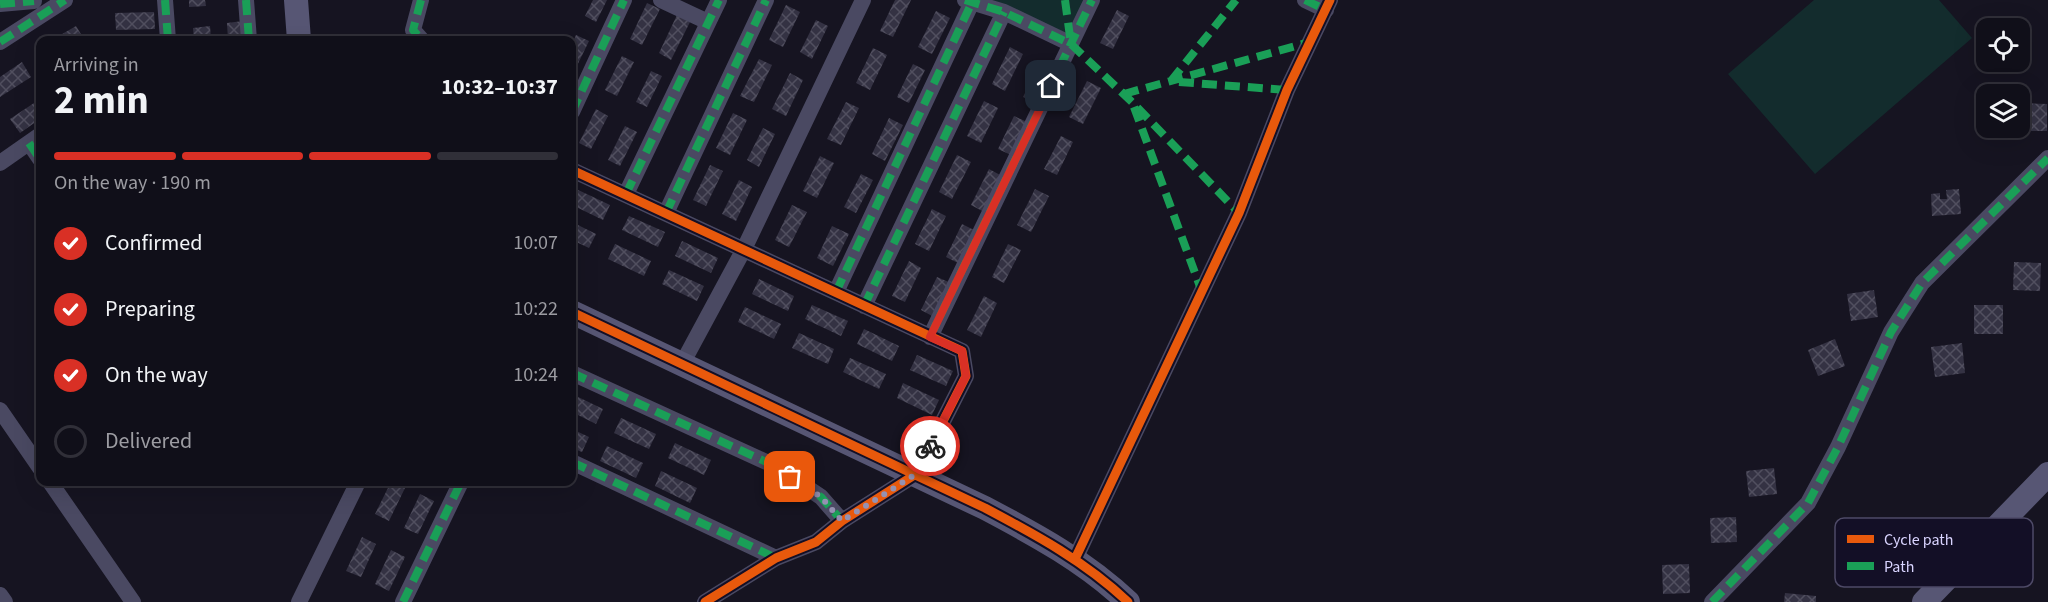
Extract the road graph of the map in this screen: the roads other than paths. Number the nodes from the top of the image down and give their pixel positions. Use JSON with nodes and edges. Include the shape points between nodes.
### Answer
{"nodes":[{"id":1,"x":64,"y":0,"type":"edge"},
{"id":2,"x":165,"y":0,"type":"edge"},
{"id":3,"x":246,"y":0,"type":"edge"},
{"id":4,"x":296,"y":0,"type":"edge"},
{"id":5,"x":421,"y":0,"type":"edge"},
{"id":6,"x":624,"y":0,"type":"edge"},
{"id":7,"x":661,"y":0,"type":"edge"},
{"id":8,"x":719,"y":0,"type":"edge"},
{"id":9,"x":766,"y":0,"type":"edge"},
{"id":10,"x":863,"y":0,"type":"edge"},
{"id":11,"x":1092,"y":0,"type":"edge"},
{"id":12,"x":1305,"y":0,"type":"edge"},
{"id":13,"x":970,"y":1,"type":"edge"},
{"id":14,"x":0,"y":3,"type":"edge"},
{"id":15,"x":1328,"y":5,"type":"edge"},
{"id":16,"x":35,"y":6,"type":"edge"},
{"id":17,"x":1004,"y":12,"type":"junction"},
{"id":18,"x":708,"y":22,"type":"junction"},
{"id":19,"x":168,"y":36,"type":"edge"},
{"id":20,"x":249,"y":36,"type":"edge"},
{"id":21,"x":299,"y":36,"type":"edge"},
{"id":22,"x":418,"y":36,"type":"edge"},
{"id":23,"x":0,"y":42,"type":"edge"},
{"id":24,"x":1071,"y":44,"type":"junction"},
{"id":25,"x":576,"y":103,"type":"edge"},
{"id":26,"x":35,"y":139,"type":"edge"},
{"id":27,"x":2048,"y":158,"type":"edge"},
{"id":28,"x":0,"y":163,"type":"edge"},
{"id":29,"x":576,"y":172,"type":"edge"},
{"id":30,"x":626,"y":194,"type":"junction"},
{"id":31,"x":666,"y":213,"type":"junction"},
{"id":32,"x":744,"y":249,"type":"junction"},
{"id":33,"x":836,"y":292,"type":"junction"},
{"id":34,"x":864,"y":306,"type":"junction"},
{"id":35,"x":576,"y":314,"type":"edge"},
{"id":36,"x":930,"y":337,"type":"junction"},
{"id":37,"x":682,"y":364,"type":"junction"},
{"id":38,"x":576,"y":375,"type":"edge"},
{"id":39,"x":0,"y":410,"type":"edge"},
{"id":40,"x":36,"y":462,"type":"edge"},
{"id":41,"x":576,"y":464,"type":"edge"},
{"id":42,"x":916,"y":474,"type":"junction"},
{"id":43,"x":2048,"y":474,"type":"edge"},
{"id":44,"x":53,"y":486,"type":"edge"},
{"id":45,"x":356,"y":486,"type":"edge"},
{"id":46,"x":459,"y":486,"type":"edge"},
{"id":47,"x":2005,"y":518,"type":"edge"},
{"id":48,"x":842,"y":521,"type":"junction"},
{"id":49,"x":776,"y":558,"type":"junction"},
{"id":50,"x":1075,"y":560,"type":"junction"},
{"id":51,"x":1939,"y":587,"type":"edge"},
{"id":52,"x":0,"y":595,"type":"edge"},
{"id":53,"x":5,"y":602,"type":"edge"},
{"id":54,"x":133,"y":602,"type":"edge"},
{"id":55,"x":299,"y":602,"type":"edge"},
{"id":56,"x":403,"y":602,"type":"edge"},
{"id":57,"x":705,"y":602,"type":"edge"},
{"id":58,"x":1128,"y":602,"type":"edge"},
{"id":59,"x":1712,"y":602,"type":"edge"},
{"id":60,"x":1924,"y":602,"type":"edge"}],
"edges":[{"from":1,"to":16,"type":"street"},
{"from":2,"to":19,"type":"street"},
{"from":3,"to":20,"type":"street"},
{"from":4,"to":21,"type":"street"},
{"from":5,"to":22,"type":"street","via":[[413,30]]},
{"from":6,"to":25,"type":"street"},
{"from":7,"to":18,"type":"street"},
{"from":8,"to":18,"type":"street"},
{"from":9,"to":31,"type":"street"},
{"from":10,"to":32,"type":"street"},
{"from":11,"to":24,"type":"street"},
{"from":12,"to":15,"type":"street"},
{"from":13,"to":17,"type":"street"},
{"from":13,"to":33,"type":"street"},
{"from":14,"to":16,"type":"street"},
{"from":15,"to":50,"type":"street","via":[[1287,90],[1234,223]]},
{"from":16,"to":23,"type":"street"},
{"from":17,"to":24,"type":"street"},
{"from":17,"to":34,"type":"street"},
{"from":18,"to":30,"type":"street"},
{"from":24,"to":36,"type":"street"},
{"from":26,"to":28,"type":"street"},
{"from":27,"to":59,"type":"street","via":[[1922,283],[1891,332],[1808,503]]},
{"from":29,"to":30,"type":"street"},
{"from":30,"to":31,"type":"street"},
{"from":31,"to":32,"type":"street"},
{"from":32,"to":33,"type":"street"},
{"from":32,"to":37,"type":"street"},
{"from":33,"to":34,"type":"street"},
{"from":34,"to":36,"type":"street"},
{"from":35,"to":37,"type":"street"},
{"from":36,"to":42,"type":"street","via":[[962,351],[966,376]]},
{"from":37,"to":42,"type":"street"},
{"from":38,"to":48,"type":"street","via":[[775,466],[821,497]]},
{"from":39,"to":40,"type":"street"},
{"from":41,"to":49,"type":"street"},
{"from":42,"to":48,"type":"street"},
{"from":42,"to":50,"type":"street","via":[[1052,544]]},
{"from":43,"to":47,"type":"street"},
{"from":44,"to":54,"type":"street"},
{"from":45,"to":55,"type":"street"},
{"from":46,"to":56,"type":"street"},
{"from":48,"to":49,"type":"street","via":[[816,542]]},
{"from":49,"to":57,"type":"street"},
{"from":50,"to":58,"type":"street"},
{"from":51,"to":60,"type":"street"},
{"from":52,"to":53,"type":"street"}]}
